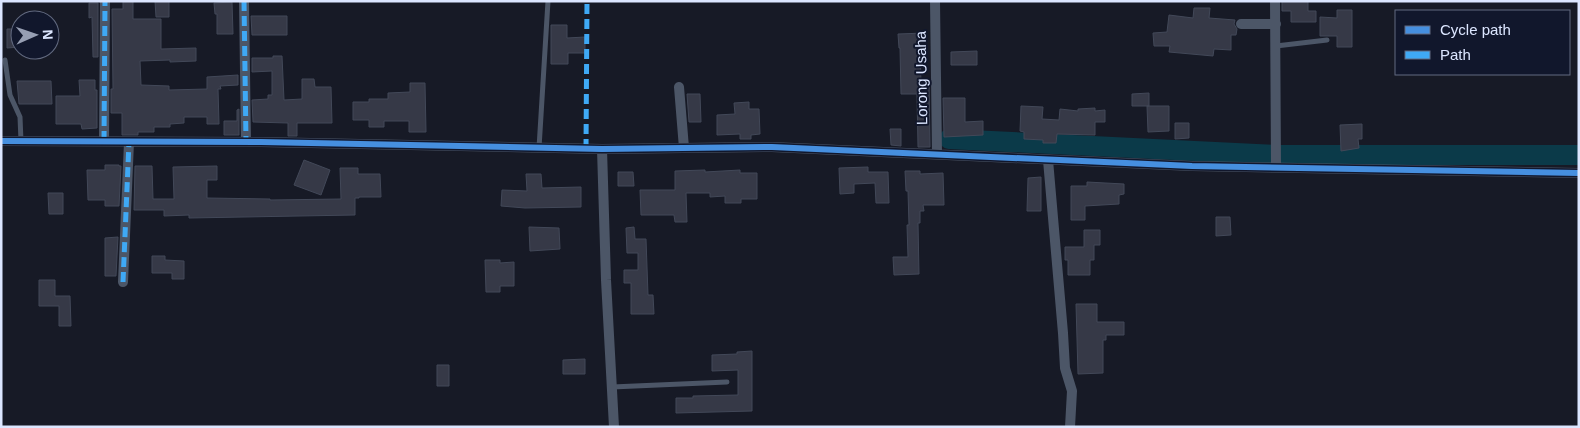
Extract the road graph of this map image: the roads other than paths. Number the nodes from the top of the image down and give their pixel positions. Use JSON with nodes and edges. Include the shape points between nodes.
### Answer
{"nodes":[{"id":1,"x":105,"y":1,"type":"edge"},
{"id":2,"x":244,"y":1,"type":"edge"},
{"id":3,"x":548,"y":1,"type":"edge"},
{"id":4,"x":935,"y":1,"type":"edge"},
{"id":5,"x":1276,"y":1,"type":"edge"},
{"id":6,"x":1242,"y":24,"type":"dead end"},
{"id":7,"x":1276,"y":24,"type":"junction"},
{"id":8,"x":1327,"y":40,"type":"dead end"},
{"id":9,"x":1276,"y":46,"type":"junction"},
{"id":10,"x":5,"y":60,"type":"dead end"},
{"id":11,"x":679,"y":87,"type":"dead end"},
{"id":12,"x":1,"y":140,"type":"edge"},
{"id":13,"x":22,"y":141,"type":"junction"},
{"id":14,"x":104,"y":141,"type":"junction"},
{"id":15,"x":129,"y":142,"type":"junction"},
{"id":16,"x":246,"y":142,"type":"junction"},
{"id":17,"x":539,"y":148,"type":"junction"},
{"id":18,"x":684,"y":148,"type":"junction"},
{"id":19,"x":602,"y":149,"type":"junction"},
{"id":20,"x":937,"y":154,"type":"junction"},
{"id":21,"x":1048,"y":160,"type":"junction"},
{"id":22,"x":1275,"y":164,"type":"junction"},
{"id":23,"x":1579,"y":172,"type":"edge"},
{"id":24,"x":123,"y":282,"type":"dead end"},
{"id":25,"x":727,"y":382,"type":"dead end"},
{"id":26,"x":612,"y":387,"type":"junction"},
{"id":27,"x":614,"y":427,"type":"edge"},
{"id":28,"x":1070,"y":427,"type":"edge"}],
"edges":[{"from":1,"to":14,"type":"street"},
{"from":2,"to":16,"type":"street"},
{"from":3,"to":17,"type":"lane"},
{"from":4,"to":20,"type":"street","name":"Lorong Usaha"},
{"from":5,"to":7,"type":"street"},
{"from":6,"to":7,"type":"street"},
{"from":7,"to":9,"type":"street"},
{"from":8,"to":9,"type":"lane"},
{"from":9,"to":22,"type":"street"},
{"from":10,"to":13,"type":"lane","via":[[10,95],[20,116]]},
{"from":11,"to":18,"type":"street"},
{"from":12,"to":13,"type":"street"},
{"from":13,"to":14,"type":"street"},
{"from":14,"to":15,"type":"street"},
{"from":15,"to":16,"type":"street"},
{"from":15,"to":24,"type":"street"},
{"from":16,"to":17,"type":"street"},
{"from":17,"to":19,"type":"street"},
{"from":18,"to":19,"type":"street"},
{"from":18,"to":20,"type":"street","via":[[772,147]]},
{"from":19,"to":26,"type":"street"},
{"from":20,"to":21,"type":"street"},
{"from":21,"to":22,"type":"street","via":[[1192,166]]},
{"from":21,"to":28,"type":"street","via":[[1063,356],[1072,391]]},
{"from":22,"to":23,"type":"street"},
{"from":25,"to":26,"type":"lane"},
{"from":26,"to":27,"type":"street"}]}
